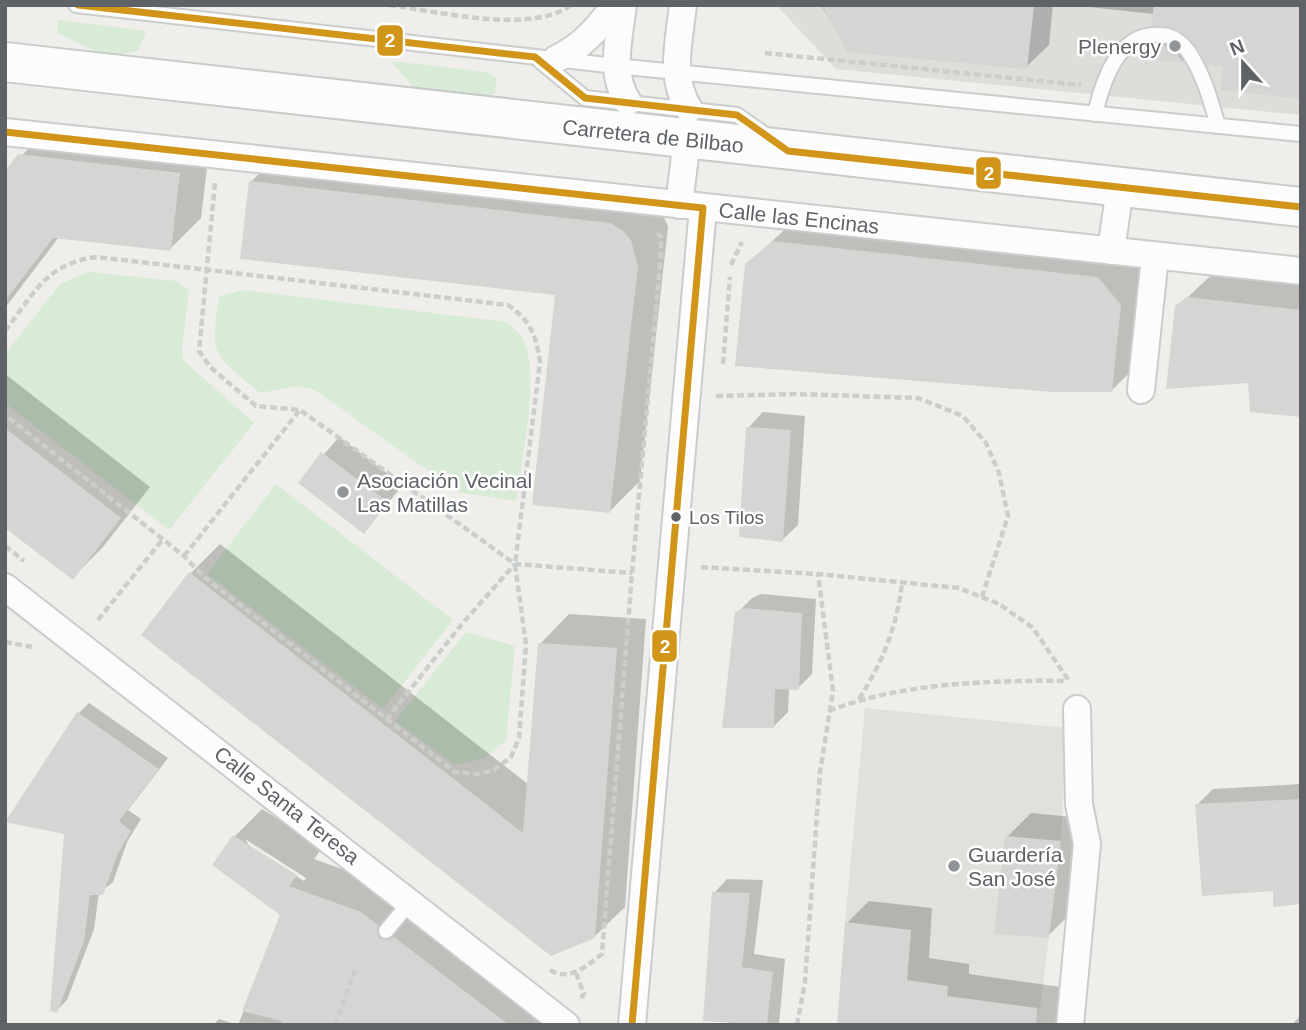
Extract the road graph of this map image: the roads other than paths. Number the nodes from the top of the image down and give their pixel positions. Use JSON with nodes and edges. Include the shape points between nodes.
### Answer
{"nodes":[{"id":1,"x":76,"y":5,"type":"edge"},
{"id":2,"x":615,"y":5,"type":"edge"},
{"id":3,"x":623,"y":5,"type":"edge"},
{"id":4,"x":682,"y":5,"type":"edge"},
{"id":5,"x":545,"y":58,"type":"junction"},
{"id":6,"x":5,"y":62,"type":"edge"},
{"id":7,"x":616,"y":66,"type":"junction"},
{"id":8,"x":676,"y":71,"type":"junction"},
{"id":9,"x":628,"y":103,"type":"junction"},
{"id":10,"x":1095,"y":114,"type":"junction"},
{"id":11,"x":688,"y":124,"type":"junction"},
{"id":12,"x":1218,"y":126,"type":"junction"},
{"id":13,"x":6,"y":131,"type":"edge"},
{"id":14,"x":1301,"y":134,"type":"edge"},
{"id":15,"x":1120,"y":188,"type":"junction"},
{"id":16,"x":1301,"y":206,"type":"edge"},
{"id":17,"x":691,"y":207,"type":"junction"},
{"id":18,"x":1111,"y":251,"type":"junction"},
{"id":19,"x":1155,"y":256,"type":"junction"},
{"id":20,"x":1301,"y":271,"type":"edge"},
{"id":21,"x":1141,"y":390,"type":"dead end"},
{"id":22,"x":5,"y":587,"type":"edge"},
{"id":23,"x":1077,"y":709,"type":"road end"},
{"id":24,"x":411,"y":901,"type":"junction"},
{"id":25,"x":386,"y":931,"type":"dead end"},
{"id":26,"x":570,"y":1016,"type":"edge"},
{"id":27,"x":632,"y":1025,"type":"edge"},
{"id":28,"x":1070,"y":1025,"type":"edge"}],
"edges":[{"from":1,"to":5,"type":"lane"},
{"from":2,"to":5,"type":"street","via":[[572,52]]},
{"from":3,"to":7,"type":"street"},
{"from":4,"to":8,"type":"street"},
{"from":5,"to":7,"type":"lane"},
{"from":5,"to":9,"type":"lane","via":[[585,98]]},
{"from":6,"to":11,"type":"main road","name":"Carretera de Bilbao"},
{"from":7,"to":8,"type":"lane"},
{"from":7,"to":9,"type":"street","via":[[618,87]]},
{"from":8,"to":10,"type":"lane"},
{"from":8,"to":11,"type":"street"},
{"from":9,"to":11,"type":"lane"},
{"from":10,"to":12,"type":"lane"},
{"from":10,"to":12,"type":"lane","via":[[1101,87],[1130,42],[1150,34],[1170,35],[1187,49],[1195,64]]},
{"from":11,"to":15,"type":"main road","name":"Carretera de Bilbao","via":[[788,151]]},
{"from":11,"to":17,"type":"street"},
{"from":12,"to":14,"type":"lane"},
{"from":13,"to":17,"type":"street","name":"Calle las Encinas"},
{"from":15,"to":16,"type":"main road","name":"Carretera de Bilbao"},
{"from":15,"to":18,"type":"street"},
{"from":17,"to":18,"type":"street","name":"Calle las Encinas"},
{"from":17,"to":27,"type":"street","via":[[687,396]]},
{"from":18,"to":19,"type":"street","name":"Calle las Encinas"},
{"from":19,"to":20,"type":"street","name":"Calle las Encinas"},
{"from":19,"to":21,"type":"street"},
{"from":22,"to":24,"type":"street","name":"Calle Santa Teresa"},
{"from":23,"to":28,"type":"street","via":[[1079,804],[1087,844]]},
{"from":24,"to":25,"type":"lane"},
{"from":24,"to":26,"type":"street","name":"Calle Santa Teresa"}]}
